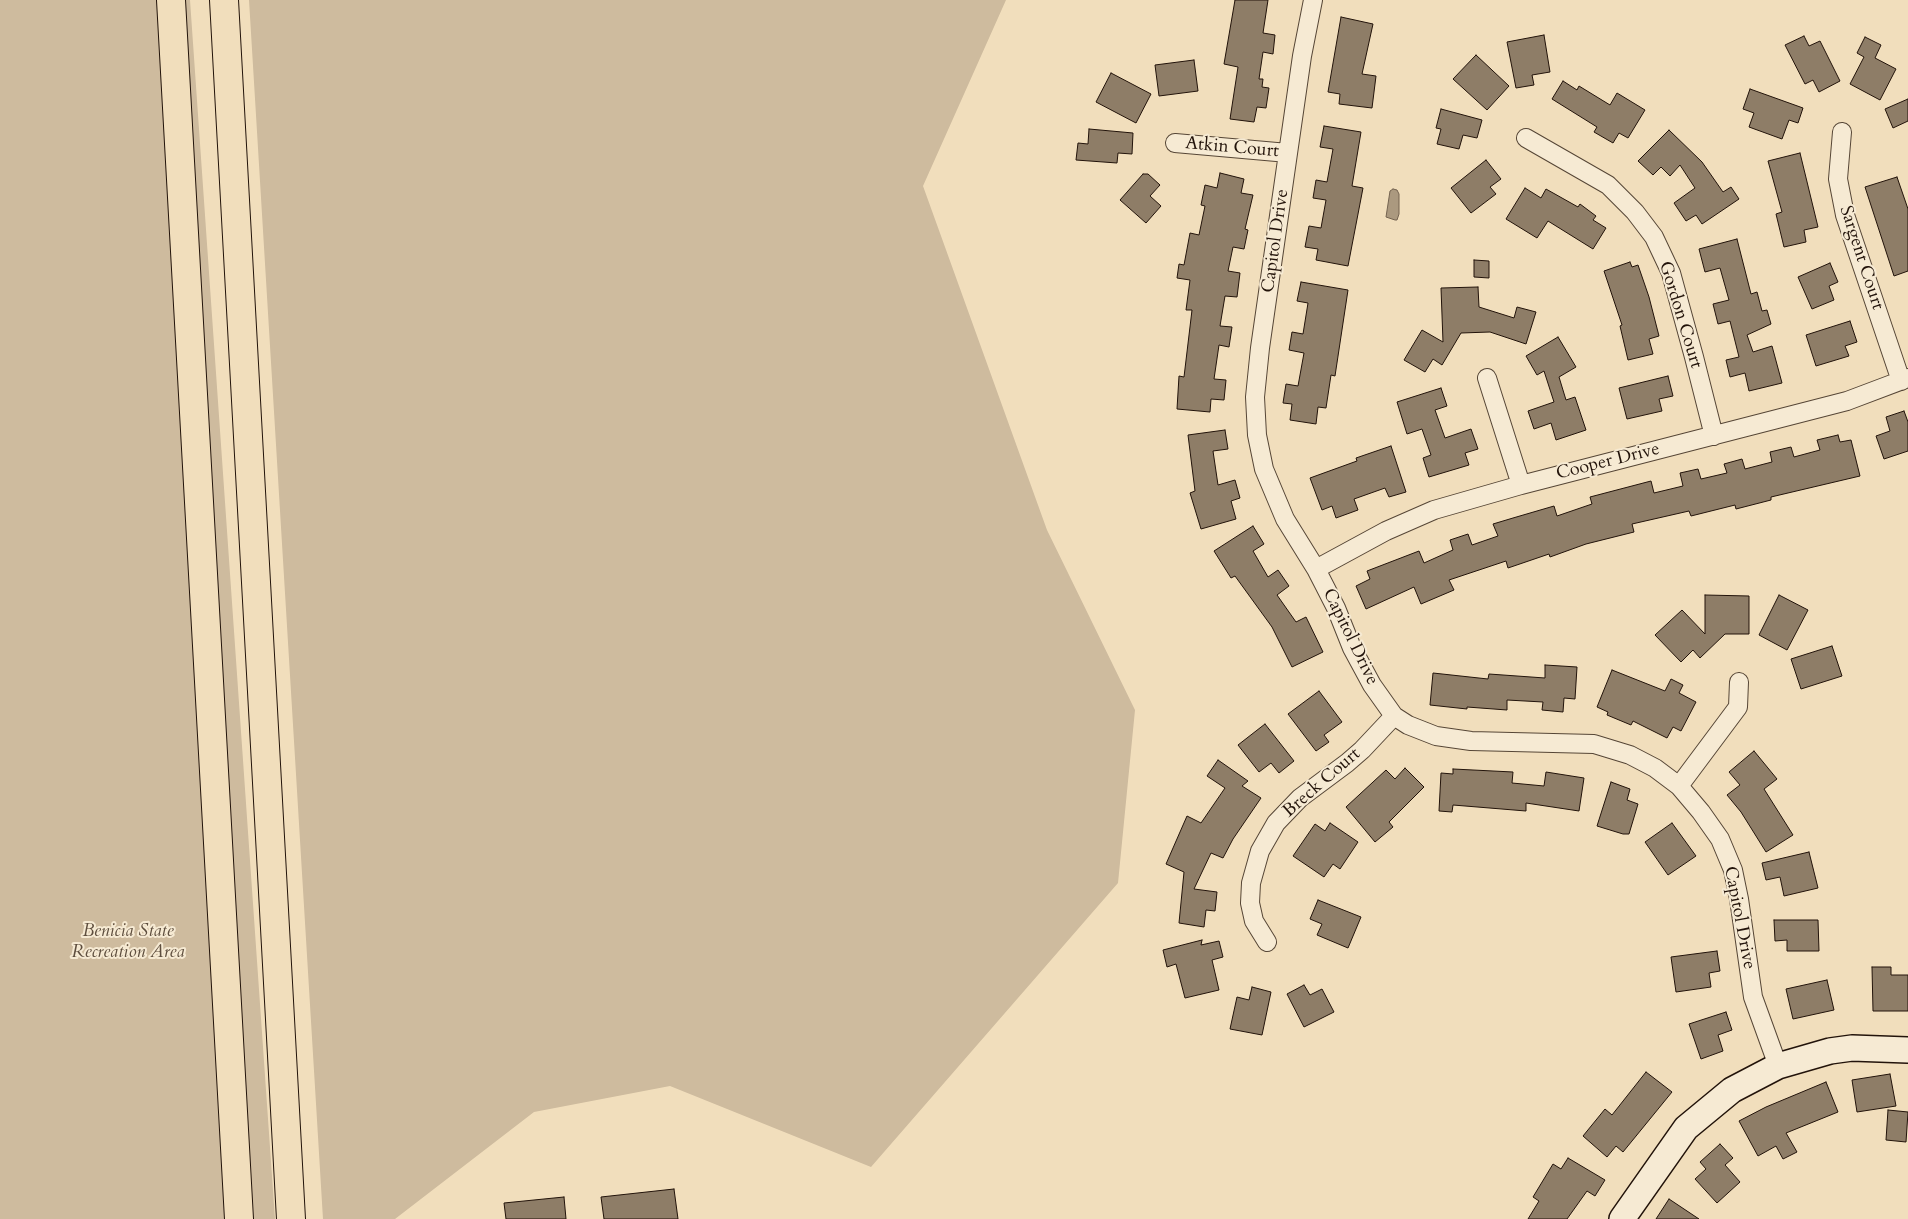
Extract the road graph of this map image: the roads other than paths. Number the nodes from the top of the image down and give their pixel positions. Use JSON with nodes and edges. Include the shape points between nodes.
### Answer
{"nodes":[{"id":1,"x":171,"y":0,"type":"edge"},
{"id":2,"x":224,"y":0,"type":"edge"},
{"id":3,"x":1313,"y":0,"type":"edge"},
{"id":4,"x":1842,"y":132,"type":"dead end"},
{"id":5,"x":1526,"y":138,"type":"dead end"},
{"id":6,"x":1175,"y":143,"type":"dead end"},
{"id":7,"x":1288,"y":153,"type":"junction"},
{"id":8,"x":1487,"y":378,"type":"dead end"},
{"id":9,"x":1904,"y":379,"type":"edge"},
{"id":10,"x":1714,"y":436,"type":"junction"},
{"id":11,"x":1521,"y":484,"type":"junction"},
{"id":12,"x":1316,"y":569,"type":"junction"},
{"id":13,"x":1739,"y":682,"type":"dead end"},
{"id":14,"x":1394,"y":716,"type":"junction"},
{"id":15,"x":1679,"y":786,"type":"junction"},
{"id":16,"x":1267,"y":942,"type":"dead end"},
{"id":17,"x":1908,"y":1050,"type":"edge"},
{"id":18,"x":1778,"y":1066,"type":"junction"},
{"id":19,"x":240,"y":1219,"type":"edge"},
{"id":20,"x":291,"y":1219,"type":"edge"},
{"id":21,"x":1622,"y":1219,"type":"edge"}],
"edges":[{"from":1,"to":19,"type":"highway"},
{"from":2,"to":20,"type":"highway"},
{"from":3,"to":7,"type":"street","name":"Capitol Drive"},
{"from":4,"to":9,"type":"street","name":"Sargent Court","via":[[1838,179],[1845,215]]},
{"from":5,"to":10,"type":"street","name":"Gordon Court","via":[[1608,185],[1636,212],[1654,237],[1671,273]]},
{"from":6,"to":7,"type":"street","name":"Atkin Court"},
{"from":7,"to":12,"type":"street","name":"Capitol Drive","via":[[1260,348],[1255,396],[1257,435],[1264,469],[1285,519]]},
{"from":8,"to":11,"type":"street"},
{"from":9,"to":10,"type":"street","name":"Cooper Drive","via":[[1847,401]]},
{"from":10,"to":11,"type":"street","name":"Cooper Drive"},
{"from":11,"to":12,"type":"street","name":"Cooper Drive","via":[[1434,510],[1386,531]]},
{"from":12,"to":14,"type":"street","name":"Capitol Drive","via":[[1356,656]]},
{"from":13,"to":15,"type":"street","via":[[1738,707]]},
{"from":14,"to":15,"type":"street","name":"Capitol Drive","via":[[1436,736],[1471,741],[1594,744],[1630,755]]},
{"from":14,"to":16,"type":"street","name":"Breck Court","via":[[1347,763],[1300,798],[1276,823],[1260,851],[1251,883],[1250,903],[1254,921]]},
{"from":15,"to":18,"type":"street","name":"Capitol Drive","via":[[1720,839],[1733,870],[1753,997]]},
{"from":17,"to":18,"type":"street","via":[[1852,1048]]},
{"from":18,"to":21,"type":"street","via":[[1732,1090],[1686,1128]]}]}
